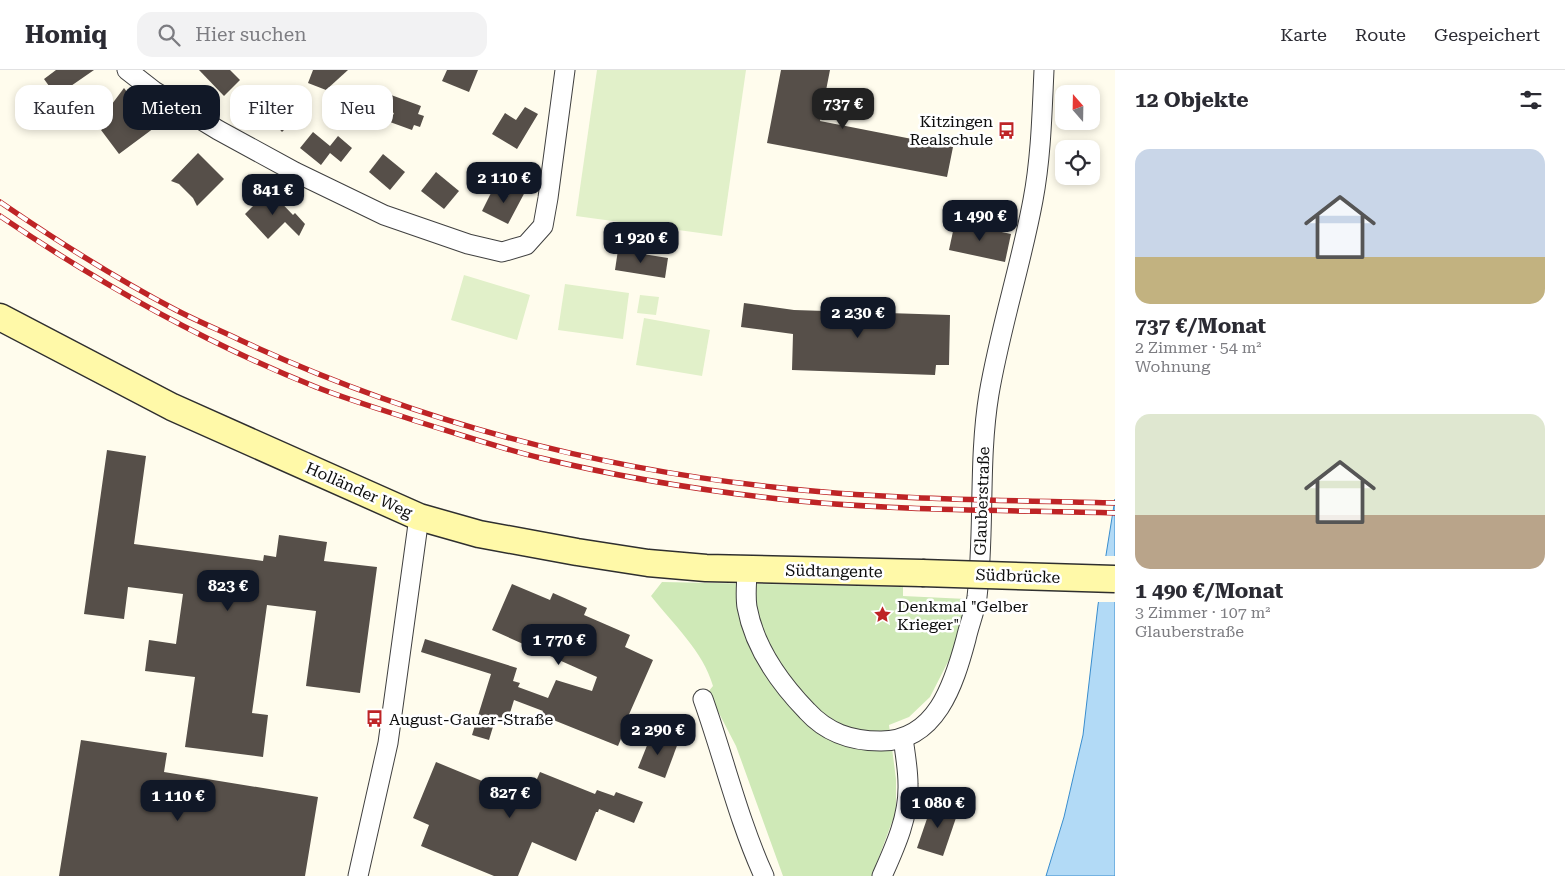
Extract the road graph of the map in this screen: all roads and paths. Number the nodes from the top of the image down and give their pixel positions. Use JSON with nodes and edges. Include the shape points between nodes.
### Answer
{"nodes":[{"id":1,"x":127,"y":70,"type":"edge"},
{"id":2,"x":565,"y":70,"type":"edge"},
{"id":3,"x":1044,"y":70,"type":"edge"},
{"id":4,"x":0,"y":317,"type":"edge"},
{"id":5,"x":420,"y":517,"type":"junction"},
{"id":6,"x":747,"y":569,"type":"junction"},
{"id":7,"x":922,"y":573,"type":"joint"},
{"id":8,"x":1115,"y":579,"type":"edge"},
{"id":9,"x":703,"y":699,"type":"dead end"},
{"id":10,"x":904,"y":738,"type":"junction"},
{"id":11,"x":358,"y":876,"type":"edge"},
{"id":12,"x":764,"y":876,"type":"edge"},
{"id":13,"x":882,"y":876,"type":"edge"}],
"edges":[{"from":1,"to":2,"type":"street","via":[[154,91],[218,130],[295,172],[384,215],[468,244],[502,252],[526,245],[543,226]]},
{"from":3,"to":10,"type":"street","name":"Glauberstraße","via":[[1033,200],[989,396],[983,448],[976,599],[960,662],[944,701],[934,717]]},
{"from":4,"to":5,"type":"main road","name":"Holländer Weg","via":[[172,408]]},
{"from":5,"to":6,"type":"main road","name":"Holländer Weg","via":[[479,534],[586,554],[648,563]]},
{"from":5,"to":11,"type":"street","via":[[388,743]]},
{"from":6,"to":7,"type":"main road","name":"Südtangente"},
{"from":6,"to":10,"type":"street","name":"Glauberstraße","via":[[747,606],[758,642],[795,699],[813,718],[848,738],[868,741]]},
{"from":7,"to":8,"type":"main road","name":"Südbrücke","bridge":true},
{"from":9,"to":12,"type":"street","via":[[746,832]]},
{"from":10,"to":13,"type":"street","via":[[908,784],[906,810]]}]}
